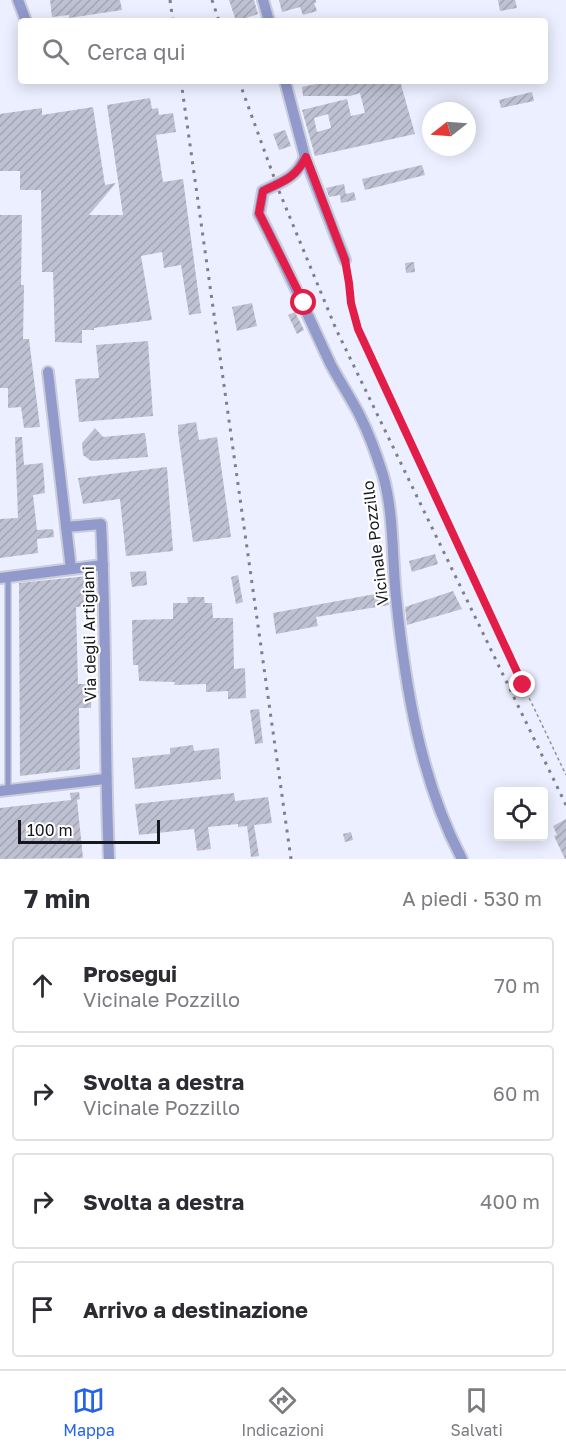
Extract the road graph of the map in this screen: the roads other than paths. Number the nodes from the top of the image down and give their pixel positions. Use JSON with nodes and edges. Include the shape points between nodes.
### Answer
{"nodes":[{"id":1,"x":18,"y":0,"type":"edge"},
{"id":2,"x":263,"y":0,"type":"edge"},
{"id":3,"x":25,"y":18,"type":"edge"},
{"id":4,"x":268,"y":18,"type":"edge"},
{"id":5,"x":286,"y":84,"type":"edge"},
{"id":6,"x":306,"y":157,"type":"junction"},
{"id":7,"x":345,"y":260,"type":"road end"},
{"id":8,"x":48,"y":372,"type":"dead end"},
{"id":9,"x":66,"y":527,"type":"junction"},
{"id":10,"x":103,"y":565,"type":"junction"},
{"id":11,"x":71,"y":569,"type":"junction"},
{"id":12,"x":4,"y":577,"type":"edge"},
{"id":13,"x":105,"y":779,"type":"junction"},
{"id":14,"x":4,"y":790,"type":"edge"},
{"id":15,"x":109,"y":859,"type":"edge"},
{"id":16,"x":462,"y":859,"type":"edge"}],
"edges":[{"from":1,"to":3,"type":"street"},
{"from":2,"to":4,"type":"street"},
{"from":5,"to":6,"type":"street"},
{"from":6,"to":7,"type":"street"},
{"from":6,"to":16,"type":"street","name":"Vicinale Pozzillo","via":[[291,177],[263,191],[259,213],[360,417],[383,476],[407,680],[420,744],[443,820]]},
{"from":8,"to":9,"type":"street"},
{"from":9,"to":10,"type":"street","name":"Via degli Artigiani","via":[[101,524]]},
{"from":9,"to":11,"type":"street"},
{"from":10,"to":11,"type":"street"},
{"from":10,"to":13,"type":"street","name":"Via degli Artigiani"},
{"from":11,"to":12,"type":"street"},
{"from":12,"to":14,"type":"lane"},
{"from":13,"to":14,"type":"street"},
{"from":13,"to":15,"type":"street","name":"Via degli Artigiani"}]}
